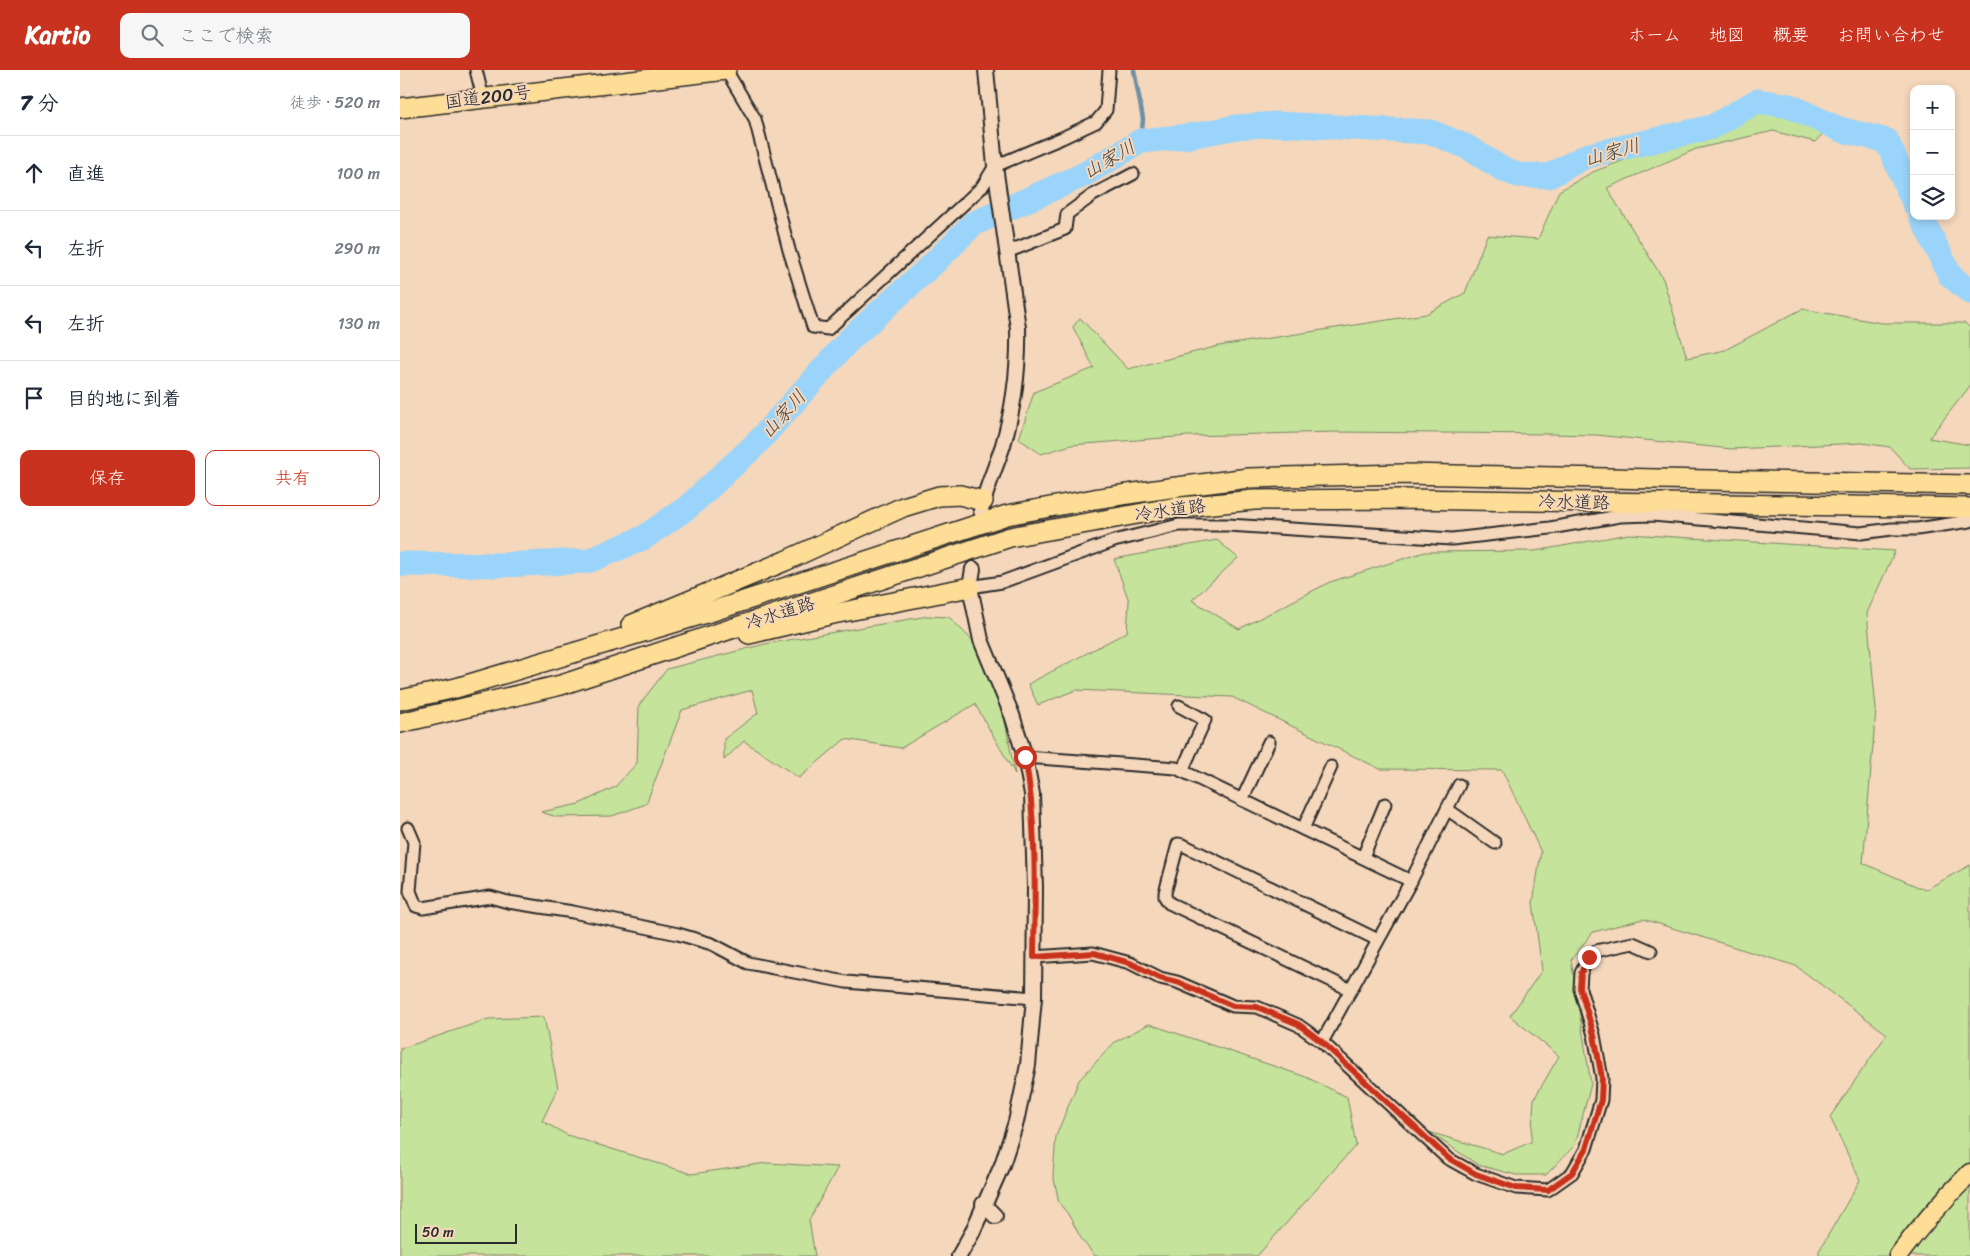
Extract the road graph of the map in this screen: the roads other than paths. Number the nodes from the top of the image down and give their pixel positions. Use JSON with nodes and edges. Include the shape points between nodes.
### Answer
{"nodes":[{"id":1,"x":476,"y":70,"type":"edge"},
{"id":2,"x":726,"y":70,"type":"edge"},
{"id":3,"x":986,"y":70,"type":"edge"},
{"id":4,"x":1109,"y":70,"type":"edge"},
{"id":5,"x":483,"y":98,"type":"junction"},
{"id":6,"x":400,"y":108,"type":"edge"},
{"id":7,"x":995,"y":166,"type":"junction"},
{"id":8,"x":1133,"y":174,"type":"dead end"},
{"id":9,"x":1007,"y":252,"type":"junction"},
{"id":10,"x":1970,"y":485,"type":"edge"},
{"id":11,"x":982,"y":506,"type":"joint"},
{"id":12,"x":1970,"y":508,"type":"edge"},
{"id":13,"x":1970,"y":521,"type":"edge"},
{"id":14,"x":971,"y":578,"type":"junction"},
{"id":15,"x":557,"y":658,"type":"junction"},
{"id":16,"x":626,"y":664,"type":"junction"},
{"id":17,"x":400,"y":700,"type":"edge"},
{"id":18,"x":1179,"y":706,"type":"dead end"},
{"id":19,"x":400,"y":723,"type":"edge"},
{"id":20,"x":1269,"y":742,"type":"dead end"},
{"id":21,"x":1025,"y":757,"type":"junction"},
{"id":22,"x":1331,"y":767,"type":"dead end"},
{"id":23,"x":1182,"y":771,"type":"junction"},
{"id":24,"x":1459,"y":785,"type":"dead end"},
{"id":25,"x":1242,"y":800,"type":"junction"},
{"id":26,"x":1385,"y":804,"type":"dead end"},
{"id":27,"x":1447,"y":809,"type":"junction"},
{"id":28,"x":408,"y":828,"type":"dead end"},
{"id":29,"x":1303,"y":829,"type":"junction"},
{"id":30,"x":1495,"y":843,"type":"dead end"},
{"id":31,"x":1363,"y":857,"type":"junction"},
{"id":32,"x":1411,"y":880,"type":"junction"},
{"id":33,"x":1378,"y":940,"type":"junction"},
{"id":34,"x":1651,"y":951,"type":"dead end"},
{"id":35,"x":1034,"y":957,"type":"junction"},
{"id":36,"x":1351,"y":990,"type":"junction"},
{"id":37,"x":1034,"y":998,"type":"junction"},
{"id":38,"x":1322,"y":1042,"type":"junction"},
{"id":39,"x":1970,"y":1173,"type":"edge"},
{"id":40,"x":984,"y":1204,"type":"junction"},
{"id":41,"x":994,"y":1216,"type":"dead end"},
{"id":42,"x":959,"y":1256,"type":"edge"},
{"id":43,"x":1898,"y":1256,"type":"edge"}],
"edges":[{"from":1,"to":5,"type":"street"},
{"from":2,"to":5,"type":"highway","name":"国道200号"},
{"from":2,"to":7,"type":"street","via":[[755,119],[813,327],[828,329],[982,187]]},
{"from":3,"to":7,"type":"street"},
{"from":4,"to":7,"type":"street","via":[[1106,110],[1096,122]]},
{"from":5,"to":6,"type":"highway","name":"国道200号"},
{"from":7,"to":9,"type":"street"},
{"from":8,"to":9,"type":"street","via":[[1093,195],[1067,214],[1065,229]]},
{"from":9,"to":11,"type":"street","via":[[1018,328],[1015,393],[1003,445]]},
{"from":10,"to":15,"type":"highway","name":"冷水道路","via":[[1403,474],[1250,478],[1094,499],[1007,515]]},
{"from":11,"to":15,"type":"highway","via":[[960,495],[939,496],[903,508]]},
{"from":12,"to":16,"type":"highway","name":"冷水道路","via":[[1394,499],[1254,500],[1171,508],[1010,537]]},
{"from":13,"to":14,"type":"street","via":[[1861,533],[1652,514],[1452,538],[1179,525],[1114,541],[1002,582]]},
{"from":14,"to":16,"type":"highway"},
{"from":14,"to":21,"type":"street","via":[[981,640],[1012,715]]},
{"from":15,"to":17,"type":"highway","name":"冷水道路","via":[[456,688]]},
{"from":16,"to":19,"type":"highway","name":"冷水道路","via":[[561,685]]},
{"from":18,"to":23,"type":"street","via":[[1206,720]]},
{"from":20,"to":25,"type":"street"},
{"from":21,"to":23,"type":"street"},
{"from":21,"to":35,"type":"street","via":[[1032,794],[1034,837]]},
{"from":22,"to":29,"type":"street"},
{"from":23,"to":25,"type":"street"},
{"from":24,"to":27,"type":"street"},
{"from":25,"to":29,"type":"street"},
{"from":26,"to":31,"type":"street"},
{"from":27,"to":30,"type":"street"},
{"from":27,"to":32,"type":"street"},
{"from":28,"to":37,"type":"street","via":[[414,842],[410,891],[416,906],[423,908],[490,898],[678,934],[712,944],[748,963],[846,982]]},
{"from":29,"to":31,"type":"street"},
{"from":31,"to":32,"type":"street"},
{"from":32,"to":33,"type":"street"},
{"from":33,"to":36,"type":"street"},
{"from":33,"to":36,"type":"street","via":[[1178,844],[1165,893],[1169,903]]},
{"from":34,"to":38,"type":"street","via":[[1633,943],[1596,951],[1581,973],[1580,988],[1602,1078],[1601,1100],[1586,1149],[1572,1173],[1548,1190],[1516,1188],[1476,1174],[1448,1158]]},
{"from":35,"to":37,"type":"street"},
{"from":35,"to":38,"type":"street","via":[[1094,953],[1130,963],[1233,1006],[1257,1007],[1298,1024]]},
{"from":36,"to":38,"type":"street"},
{"from":37,"to":40,"type":"street","via":[[1028,1065],[1016,1122],[1002,1166]]},
{"from":39,"to":43,"type":"main road","via":[[1938,1206]]},
{"from":40,"to":41,"type":"street"},
{"from":40,"to":42,"type":"street"}]}
